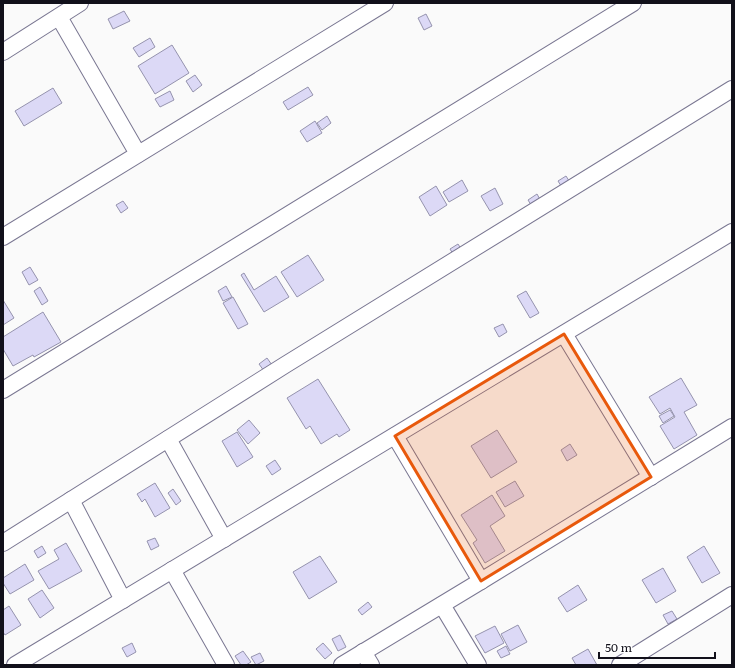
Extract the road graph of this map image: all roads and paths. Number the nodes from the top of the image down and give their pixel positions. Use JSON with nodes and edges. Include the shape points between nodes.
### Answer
{"nodes":[{"id":1,"x":80,"y":3,"type":"edge"},
{"id":2,"x":385,"y":3,"type":"edge"},
{"id":3,"x":633,"y":3,"type":"edge"},
{"id":4,"x":59,"y":16,"type":"junction"},
{"id":5,"x":3,"y":52,"type":"edge"},
{"id":6,"x":732,"y":89,"type":"edge"},
{"id":7,"x":138,"y":154,"type":"junction"},
{"id":8,"x":732,"y":232,"type":"edge"},
{"id":9,"x":3,"y":237,"type":"edge"},
{"id":10,"x":564,"y":334,"type":"junction"},
{"id":11,"x":4,"y":388,"type":"edge"},
{"id":12,"x":732,"y":427,"type":"edge"},
{"id":13,"x":394,"y":436,"type":"junction"},
{"id":14,"x":168,"y":439,"type":"junction"},
{"id":15,"x":651,"y":477,"type":"junction"},
{"id":16,"x":71,"y":500,"type":"junction"},
{"id":17,"x":224,"y":539,"type":"junction"},
{"id":18,"x":3,"y":543,"type":"edge"},
{"id":19,"x":172,"y":570,"type":"junction"},
{"id":20,"x":481,"y":581,"type":"junction"},
{"id":21,"x":732,"y":595,"type":"edge"},
{"id":22,"x":123,"y":600,"type":"junction"},
{"id":23,"x":442,"y":604,"type":"junction"},
{"id":24,"x":367,"y":658,"type":"edge"},
{"id":25,"x":15,"y":665,"type":"edge"},
{"id":26,"x":226,"y":665,"type":"edge"},
{"id":27,"x":342,"y":665,"type":"edge"},
{"id":28,"x":478,"y":665,"type":"edge"},
{"id":29,"x":620,"y":665,"type":"edge"}],
"edges":[{"from":1,"to":4,"type":"street"},
{"from":2,"to":7,"type":"street"},
{"from":3,"to":11,"type":"street"},
{"from":4,"to":5,"type":"street"},
{"from":4,"to":7,"type":"street"},
{"from":6,"to":14,"type":"street"},
{"from":7,"to":9,"type":"street"},
{"from":8,"to":10,"type":"street"},
{"from":10,"to":13,"type":"street"},
{"from":10,"to":15,"type":"street"},
{"from":12,"to":15,"type":"street"},
{"from":13,"to":17,"type":"street"},
{"from":13,"to":20,"type":"street"},
{"from":14,"to":16,"type":"street"},
{"from":14,"to":17,"type":"street"},
{"from":15,"to":20,"type":"street"},
{"from":16,"to":18,"type":"street"},
{"from":16,"to":22,"type":"street"},
{"from":17,"to":19,"type":"street"},
{"from":19,"to":22,"type":"street"},
{"from":19,"to":26,"type":"street"},
{"from":20,"to":23,"type":"street"},
{"from":21,"to":29,"type":"street"},
{"from":22,"to":25,"type":"street"},
{"from":23,"to":24,"type":"street"},
{"from":23,"to":28,"type":"street"},
{"from":24,"to":27,"type":"street"}]}
